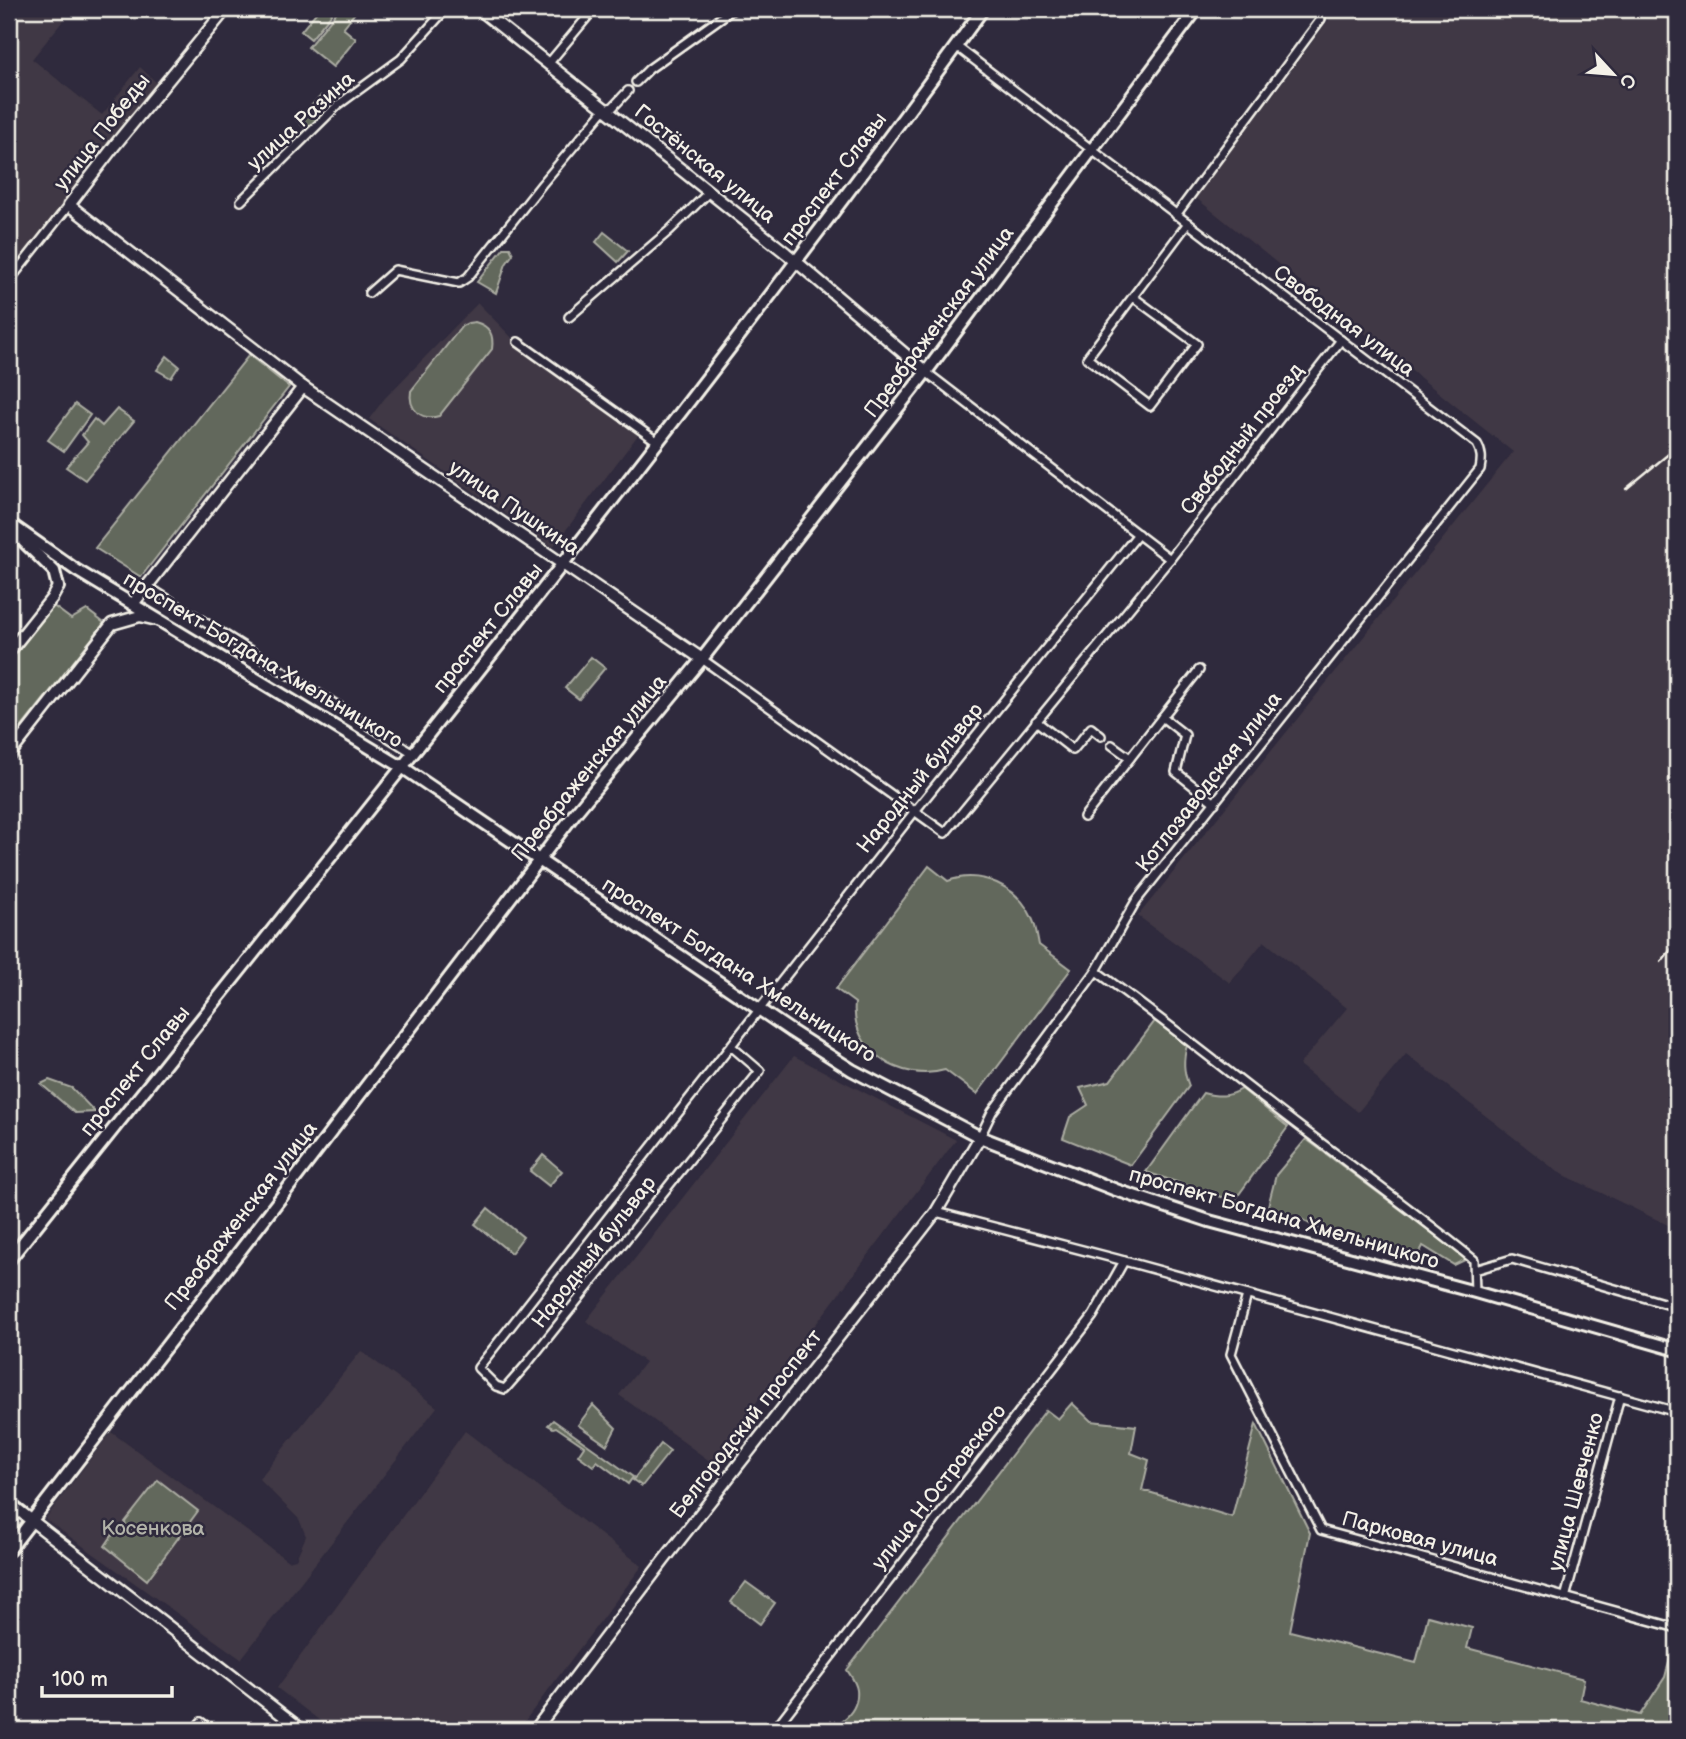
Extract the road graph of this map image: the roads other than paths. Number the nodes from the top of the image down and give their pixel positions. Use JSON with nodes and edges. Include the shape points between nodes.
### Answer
{"nodes":[{"id":1,"x":226,"y":9,"type":"edge"},
{"id":2,"x":446,"y":9,"type":"edge"},
{"id":3,"x":479,"y":9,"type":"edge"},
{"id":4,"x":499,"y":9,"type":"edge"},
{"id":5,"x":594,"y":9,"type":"edge"},
{"id":6,"x":733,"y":9,"type":"edge"},
{"id":7,"x":983,"y":9,"type":"edge"},
{"id":8,"x":1197,"y":9,"type":"edge"},
{"id":9,"x":492,"y":19,"type":"junction"},
{"id":10,"x":1321,"y":19,"type":"dead end"},
{"id":11,"x":956,"y":46,"type":"junction"},
{"id":12,"x":549,"y":63,"type":"junction"},
{"id":13,"x":636,"y":82,"type":"dead end"},
{"id":14,"x":628,"y":91,"type":"dead end"},
{"id":15,"x":605,"y":108,"type":"junction"},
{"id":16,"x":1092,"y":150,"type":"junction"},
{"id":17,"x":709,"y":192,"type":"junction"},
{"id":18,"x":240,"y":201,"type":"dead end"},
{"id":19,"x":69,"y":205,"type":"junction"},
{"id":20,"x":1176,"y":215,"type":"junction"},
{"id":21,"x":1188,"y":223,"type":"junction"},
{"id":22,"x":796,"y":262,"type":"junction"},
{"id":23,"x":9,"y":281,"type":"edge"},
{"id":24,"x":369,"y":293,"type":"dead end"},
{"id":25,"x":1133,"y":297,"type":"junction"},
{"id":26,"x":569,"y":317,"type":"dead end"},
{"id":27,"x":1341,"y":340,"type":"junction"},
{"id":28,"x":518,"y":342,"type":"dead end"},
{"id":29,"x":926,"y":372,"type":"junction"},
{"id":30,"x":303,"y":387,"type":"junction"},
{"id":31,"x":658,"y":442,"type":"junction"},
{"id":32,"x":1482,"y":460,"type":"joint"},
{"id":33,"x":9,"y":525,"type":"edge"},
{"id":34,"x":1138,"y":534,"type":"junction"},
{"id":35,"x":1170,"y":559,"type":"junction"},
{"id":36,"x":564,"y":565,"type":"junction"},
{"id":37,"x":147,"y":586,"type":"junction"},
{"id":38,"x":58,"y":587,"type":"joint"},
{"id":39,"x":133,"y":604,"type":"junction"},
{"id":40,"x":163,"y":622,"type":"junction"},
{"id":41,"x":9,"y":652,"type":"edge"},
{"id":42,"x":702,"y":659,"type":"junction"},
{"id":43,"x":1199,"y":670,"type":"dead end"},
{"id":44,"x":1163,"y":717,"type":"junction"},
{"id":45,"x":1036,"y":721,"type":"junction"},
{"id":46,"x":1101,"y":736,"type":"dead end"},
{"id":47,"x":1112,"y":745,"type":"dead end"},
{"id":48,"x":413,"y":753,"type":"junction"},
{"id":49,"x":9,"y":755,"type":"edge"},
{"id":50,"x":1130,"y":758,"type":"junction"},
{"id":51,"x":402,"y":767,"type":"junction"},
{"id":52,"x":1215,"y":803,"type":"junction"},
{"id":53,"x":915,"y":811,"type":"junction"},
{"id":54,"x":1084,"y":817,"type":"dead end"},
{"id":55,"x":539,"y":861,"type":"junction"},
{"id":56,"x":1096,"y":971,"type":"junction"},
{"id":57,"x":759,"y":1010,"type":"junction"},
{"id":58,"x":731,"y":1046,"type":"junction"},
{"id":59,"x":983,"y":1138,"type":"junction"},
{"id":60,"x":936,"y":1212,"type":"junction"},
{"id":61,"x":9,"y":1260,"type":"edge"},
{"id":62,"x":1124,"y":1261,"type":"junction"},
{"id":63,"x":1475,"y":1270,"type":"junction"},
{"id":64,"x":1475,"y":1292,"type":"junction"},
{"id":65,"x":1247,"y":1295,"type":"junction"},
{"id":66,"x":1677,"y":1307,"type":"edge"},
{"id":67,"x":1677,"y":1350,"type":"edge"},
{"id":68,"x":1620,"y":1396,"type":"junction"},
{"id":69,"x":1677,"y":1412,"type":"edge"},
{"id":70,"x":9,"y":1503,"type":"edge"},
{"id":71,"x":31,"y":1520,"type":"junction"},
{"id":72,"x":9,"y":1550,"type":"edge"},
{"id":73,"x":1565,"y":1598,"type":"junction"},
{"id":74,"x":1677,"y":1628,"type":"edge"},
{"id":75,"x":194,"y":1730,"type":"edge"},
{"id":76,"x":212,"y":1730,"type":"edge"},
{"id":77,"x":302,"y":1730,"type":"edge"},
{"id":78,"x":535,"y":1730,"type":"edge"},
{"id":79,"x":774,"y":1730,"type":"edge"}],
"edges":[{"from":1,"to":19,"type":"street","name":"улица Победы"},
{"from":2,"to":18,"type":"street","name":"улица Разина","via":[[401,59],[338,105]]},
{"from":3,"to":9,"type":"street","name":"Гостёнская улица"},
{"from":4,"to":9,"type":"street"},
{"from":5,"to":12,"type":"street"},
{"from":6,"to":13,"type":"street"},
{"from":7,"to":11,"type":"main road","name":"проспект Славы"},
{"from":8,"to":16,"type":"main road","name":"Преображенская улица"},
{"from":9,"to":12,"type":"street","name":"Гостёнская улица"},
{"from":10,"to":20,"type":"street"},
{"from":11,"to":16,"type":"street","name":"Свободная улица"},
{"from":11,"to":22,"type":"main road","name":"проспект Славы"},
{"from":12,"to":15,"type":"street","name":"Гостёнская улица"},
{"from":14,"to":15,"type":"street","via":[[613,107]]},
{"from":15,"to":17,"type":"street","name":"Гостёнская улица"},
{"from":15,"to":24,"type":"street","via":[[468,277],[459,283],[395,270]]},
{"from":16,"to":20,"type":"street","name":"Свободная улица"},
{"from":16,"to":29,"type":"main road","name":"Преображенская улица"},
{"from":17,"to":22,"type":"street","name":"Гостёнская улица"},
{"from":17,"to":26,"type":"street"},
{"from":19,"to":23,"type":"street","name":"улица Победы"},
{"from":19,"to":30,"type":"street","name":"улица Пушкина"},
{"from":20,"to":21,"type":"street","name":"Свободная улица"},
{"from":21,"to":25,"type":"street"},
{"from":21,"to":27,"type":"street","name":"Свободная улица"},
{"from":22,"to":29,"type":"street","name":"Гостёнская улица"},
{"from":22,"to":31,"type":"main road","name":"проспект Славы"},
{"from":25,"to":25,"type":"street","via":[[1087,358],[1150,406],[1197,344]]},
{"from":27,"to":32,"type":"street","name":"Свободная улица","via":[[1477,444]]},
{"from":27,"to":35,"type":"street","name":"Свободный проезд"},
{"from":28,"to":31,"type":"street"},
{"from":29,"to":34,"type":"street","name":"Гостёнская улица"},
{"from":29,"to":42,"type":"main road","name":"Преображенская улица"},
{"from":30,"to":36,"type":"street","name":"улица Пушкина"},
{"from":30,"to":37,"type":"street"},
{"from":31,"to":36,"type":"main road","name":"проспект Славы"},
{"from":32,"to":52,"type":"street","name":"Котлозаводская улица","via":[[1480,469]]},
{"from":33,"to":38,"type":"main road","via":[[54,571]]},
{"from":33,"to":39,"type":"main road","name":"проспект Богдана Хмельницкого"},
{"from":34,"to":35,"type":"street","name":"Гостёнская улица"},
{"from":34,"to":53,"type":"street","name":"Народный бульвар"},
{"from":35,"to":45,"type":"street"},
{"from":36,"to":42,"type":"street","name":"улица Пушкина"},
{"from":36,"to":48,"type":"main road","name":"проспект Славы"},
{"from":37,"to":39,"type":"street"},
{"from":37,"to":48,"type":"street"},
{"from":38,"to":41,"type":"street"},
{"from":39,"to":40,"type":"main road","name":"проспект Богдана Хмельницкого"},
{"from":40,"to":49,"type":"street","via":[[141,616],[112,624]]},
{"from":40,"to":51,"type":"main road","name":"проспект Богдана Хмельницкого"},
{"from":42,"to":53,"type":"street","name":"улица Пушкина"},
{"from":42,"to":55,"type":"main road","name":"Преображенская улица"},
{"from":43,"to":44,"type":"street"},
{"from":44,"to":50,"type":"street"},
{"from":44,"to":52,"type":"street","via":[[1185,735],[1176,772]]},
{"from":45,"to":46,"type":"street","via":[[1073,750],[1091,728]]},
{"from":45,"to":53,"type":"street","name":"улица Пушкина","via":[[945,832]]},
{"from":47,"to":50,"type":"street"},
{"from":48,"to":51,"type":"main road","name":"проспект Славы"},
{"from":50,"to":54,"type":"street"},
{"from":51,"to":55,"type":"main road","name":"проспект Богдана Хмельницкого"},
{"from":51,"to":61,"type":"main road","name":"проспект Славы"},
{"from":52,"to":56,"type":"street","name":"Котлозаводская улица","via":[[1136,901]]},
{"from":53,"to":57,"type":"street","name":"Народный бульвар"},
{"from":55,"to":57,"type":"main road","name":"проспект Богдана Хмельницкого"},
{"from":55,"to":71,"type":"main road","name":"Преображенская улица"},
{"from":56,"to":59,"type":"street","name":"Котлозаводская улица","via":[[1000,1100]]},
{"from":56,"to":63,"type":"street","via":[[1440,1232],[1474,1261]]},
{"from":57,"to":58,"type":"street","name":"Народный бульвар"},
{"from":57,"to":59,"type":"main road","name":"проспект Богдана Хмельницкого","via":[[852,1070]]},
{"from":58,"to":58,"type":"street","name":"Народный бульвар","via":[[478,1368],[496,1386],[505,1389],[535,1354],[760,1071]]},
{"from":59,"to":60,"type":"street","name":"Белгородский проспект"},
{"from":59,"to":64,"type":"main road","name":"проспект Богдана Хмельницкого","via":[[1209,1221]]},
{"from":60,"to":62,"type":"street"},
{"from":60,"to":78,"type":"street","name":"Белгородский проспект"},
{"from":62,"to":65,"type":"street"},
{"from":62,"to":79,"type":"street","name":"улица Н.Островского","via":[[1093,1316]]},
{"from":63,"to":64,"type":"street"},
{"from":63,"to":66,"type":"street","via":[[1512,1259]]},
{"from":64,"to":67,"type":"main road","name":"проспект Богдана Хмельницкого"},
{"from":65,"to":68,"type":"street"},
{"from":65,"to":73,"type":"street","name":"Парковая улица","via":[[1231,1354],[1320,1529]]},
{"from":68,"to":69,"type":"street"},
{"from":68,"to":73,"type":"street","name":"улица Шевченко"},
{"from":70,"to":71,"type":"street"},
{"from":71,"to":72,"type":"main road","name":"Преображенская улица"},
{"from":71,"to":77,"type":"street"},
{"from":73,"to":74,"type":"street","name":"Парковая улица"},
{"from":75,"to":76,"type":"street","via":[[201,1722]]}]}
